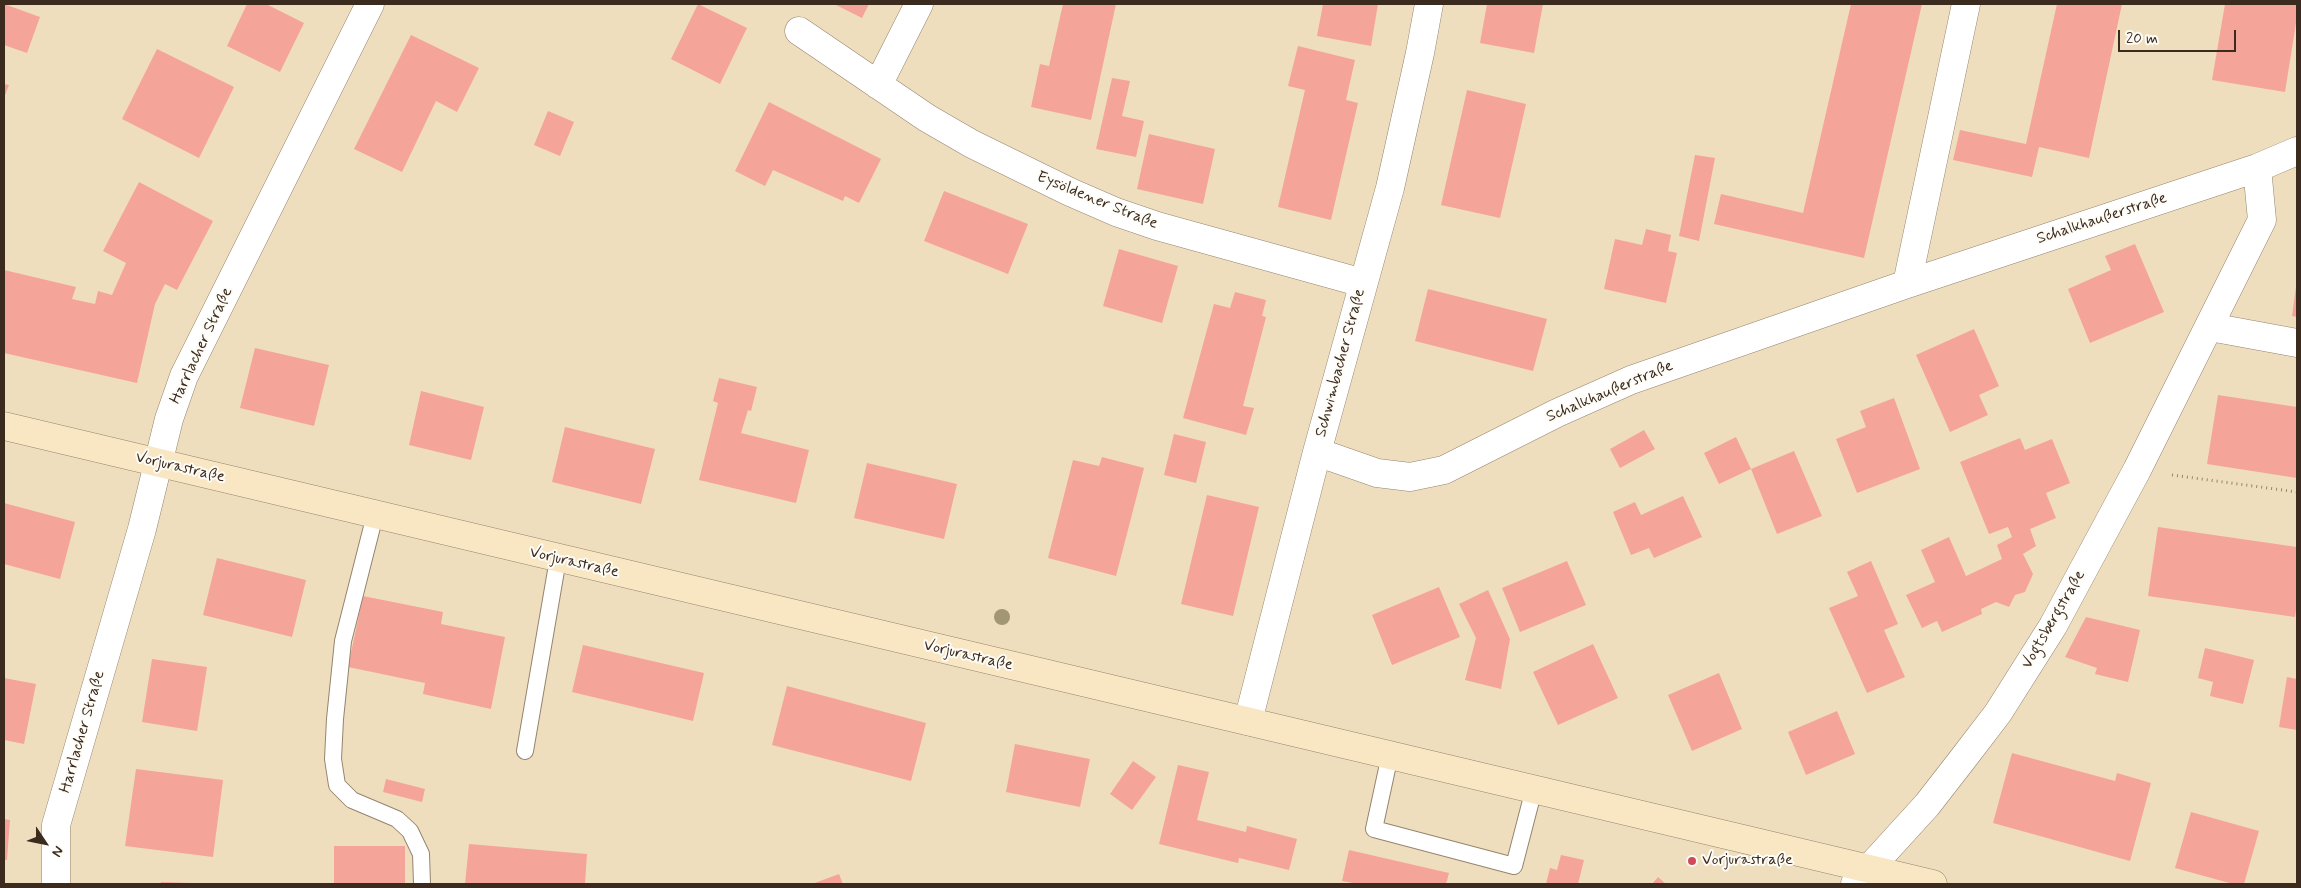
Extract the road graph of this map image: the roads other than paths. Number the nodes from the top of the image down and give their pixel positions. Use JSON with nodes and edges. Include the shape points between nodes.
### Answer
{"nodes":[{"id":1,"x":370,"y":4,"type":"edge"},
{"id":2,"x":919,"y":4,"type":"edge"},
{"id":3,"x":1429,"y":4,"type":"edge"},
{"id":4,"x":1966,"y":4,"type":"edge"},
{"id":5,"x":799,"y":31,"type":"dead end"},
{"id":6,"x":878,"y":85,"type":"junction"},
{"id":7,"x":2297,"y":151,"type":"edge"},
{"id":8,"x":2256,"y":168,"type":"junction"},
{"id":9,"x":1363,"y":283,"type":"junction"},
{"id":10,"x":1906,"y":284,"type":"junction"},
{"id":11,"x":2210,"y":327,"type":"junction"},
{"id":12,"x":2297,"y":343,"type":"edge"},
{"id":13,"x":4,"y":426,"type":"edge"},
{"id":14,"x":1317,"y":452,"type":"junction"},
{"id":15,"x":157,"y":462,"type":"junction"},
{"id":16,"x":375,"y":515,"type":"junction"},
{"id":17,"x":558,"y":559,"type":"junction"},
{"id":18,"x":1248,"y":721,"type":"junction"},
{"id":19,"x":525,"y":751,"type":"dead end"},
{"id":20,"x":1390,"y":755,"type":"junction"},
{"id":21,"x":1534,"y":789,"type":"junction"},
{"id":22,"x":1862,"y":877,"type":"edge"},
{"id":23,"x":56,"y":884,"type":"edge"},
{"id":24,"x":422,"y":884,"type":"edge"},
{"id":25,"x":1933,"y":884,"type":"edge"}],
"edges":[{"from":1,"to":15,"type":"street","name":"Harrlacher Straße","via":[[184,376]]},
{"from":2,"to":6,"type":"street"},
{"from":3,"to":9,"type":"street","name":"Schwimbacher Straße","via":[[1390,188]]},
{"from":4,"to":10,"type":"street"},
{"from":5,"to":6,"type":"street","name":"Eysöldener Straße"},
{"from":6,"to":9,"type":"street","name":"Eysöldener Straße","via":[[972,144],[1116,212]]},
{"from":7,"to":8,"type":"street","name":"Schalkhaußerstraße"},
{"from":8,"to":10,"type":"street","name":"Schalkhaußerstraße"},
{"from":8,"to":11,"type":"street","name":"Vogtsbergstraße","via":[[2262,220]]},
{"from":9,"to":14,"type":"street","name":"Schwimbacher Straße"},
{"from":10,"to":14,"type":"street","name":"Schalkhaußerstraße","via":[[1630,380],[1531,425],[1444,470],[1410,477],[1377,473]]},
{"from":11,"to":12,"type":"street"},
{"from":11,"to":22,"type":"street","name":"Vogtsbergstraße","via":[[2053,626],[1998,713],[1927,805]]},
{"from":13,"to":15,"type":"main road","name":"Vorjurastraße"},
{"from":14,"to":18,"type":"street","name":"Schwimbacher Straße"},
{"from":15,"to":16,"type":"main road","name":"Vorjurastraße"},
{"from":15,"to":23,"type":"street","name":"Harrlacher Straße","via":[[142,529],[56,825]]},
{"from":16,"to":17,"type":"main road","name":"Vorjurastraße"},
{"from":16,"to":24,"type":"lane","via":[[343,641],[333,759],[337,785],[352,800],[397,820],[410,831],[421,854]]},
{"from":17,"to":18,"type":"main road","name":"Vorjurastraße"},
{"from":17,"to":19,"type":"lane"},
{"from":18,"to":20,"type":"main road","name":"Vorjurastraße"},
{"from":20,"to":21,"type":"main road","name":"Vorjurastraße"},
{"from":20,"to":21,"type":"lane","via":[[1374,829],[1514,866]]},
{"from":21,"to":22,"type":"main road","name":"Vorjurastraße"},
{"from":22,"to":25,"type":"main road","name":"Vorjurastraße"}]}
